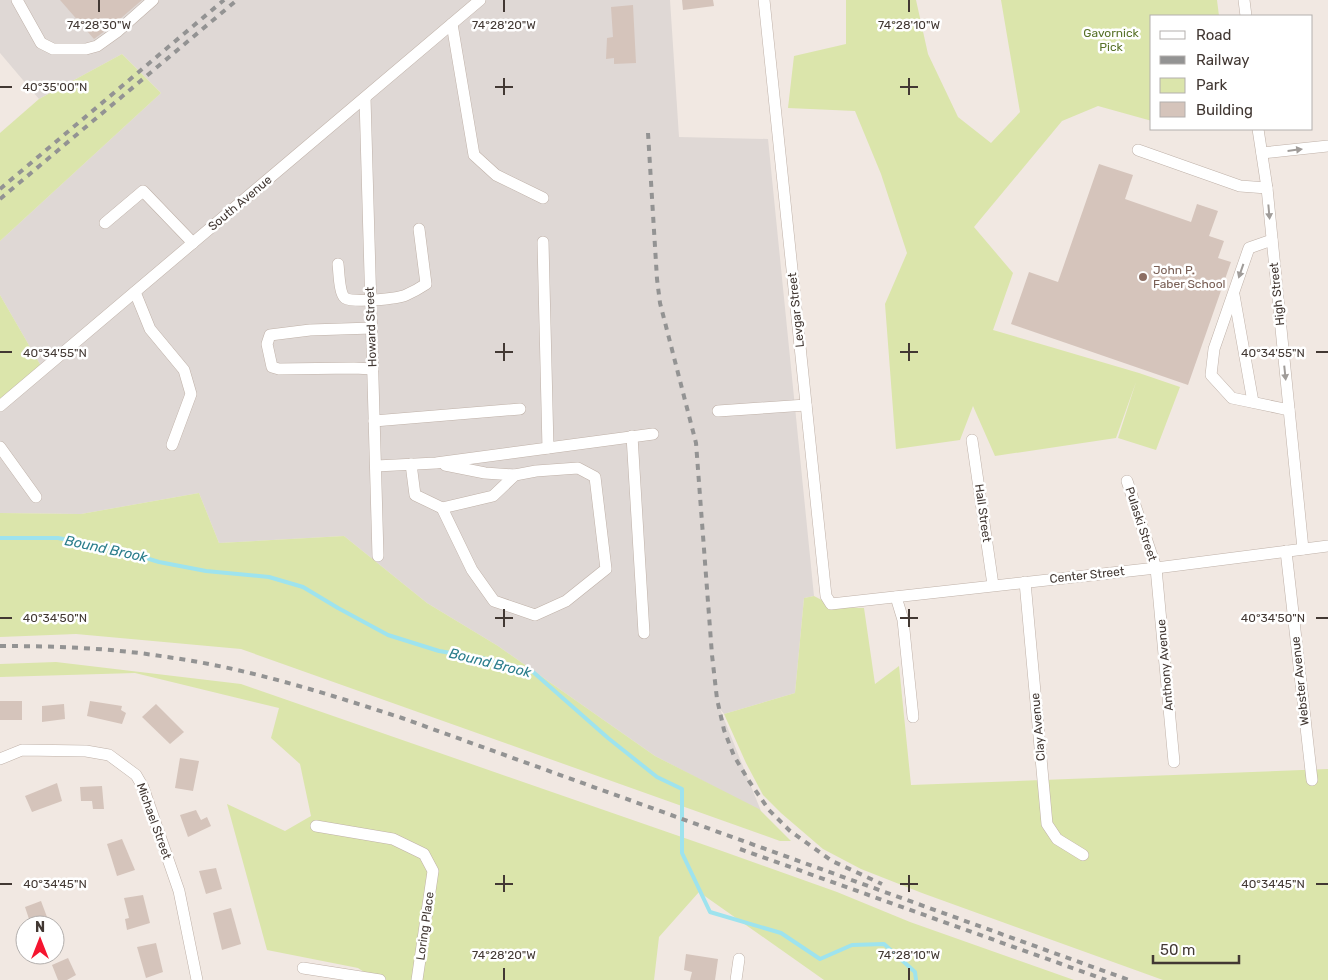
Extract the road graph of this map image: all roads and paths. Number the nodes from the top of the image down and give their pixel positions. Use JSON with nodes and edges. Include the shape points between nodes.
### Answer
{"nodes":[{"id":1,"x":18,"y":0,"type":"edge"},
{"id":2,"x":153,"y":0,"type":"edge"},
{"id":3,"x":480,"y":0,"type":"edge"},
{"id":4,"x":764,"y":0,"type":"edge"},
{"id":5,"x":1244,"y":0,"type":"edge"},
{"id":6,"x":1246,"y":15,"type":"edge"},
{"id":7,"x":452,"y":24,"type":"junction"},
{"id":8,"x":364,"y":98,"type":"junction"},
{"id":9,"x":1258,"y":130,"type":"edge"},
{"id":10,"x":1328,"y":146,"type":"edge"},
{"id":11,"x":1138,"y":150,"type":"dead end"},
{"id":12,"x":1262,"y":153,"type":"junction"},
{"id":13,"x":1267,"y":188,"type":"junction"},
{"id":14,"x":543,"y":198,"type":"dead end"},
{"id":15,"x":105,"y":223,"type":"dead end"},
{"id":16,"x":419,"y":229,"type":"dead end"},
{"id":17,"x":1272,"y":240,"type":"junction"},
{"id":18,"x":194,"y":242,"type":"junction"},
{"id":19,"x":542,"y":242,"type":"dead end"},
{"id":20,"x":338,"y":264,"type":"dead end"},
{"id":21,"x":135,"y":292,"type":"junction"},
{"id":22,"x":1233,"y":294,"type":"junction"},
{"id":23,"x":371,"y":300,"type":"junction"},
{"id":24,"x":372,"y":328,"type":"junction"},
{"id":25,"x":373,"y":369,"type":"junction"},
{"id":26,"x":1253,"y":402,"type":"junction"},
{"id":27,"x":806,"y":405,"type":"junction"},
{"id":28,"x":0,"y":406,"type":"edge"},
{"id":29,"x":520,"y":409,"type":"dead end"},
{"id":30,"x":1289,"y":410,"type":"junction"},
{"id":31,"x":718,"y":411,"type":"dead end"},
{"id":32,"x":374,"y":421,"type":"junction"},
{"id":33,"x":653,"y":434,"type":"dead end"},
{"id":34,"x":632,"y":436,"type":"junction"},
{"id":35,"x":972,"y":440,"type":"dead end"},
{"id":36,"x":172,"y":445,"type":"dead end"},
{"id":37,"x":0,"y":447,"type":"edge"},
{"id":38,"x":548,"y":448,"type":"junction"},
{"id":39,"x":412,"y":464,"type":"junction"},
{"id":40,"x":436,"y":464,"type":"junction"},
{"id":41,"x":376,"y":466,"type":"junction"},
{"id":42,"x":515,"y":475,"type":"junction"},
{"id":43,"x":1127,"y":481,"type":"dead end"},
{"id":44,"x":36,"y":496,"type":"dead end"},
{"id":45,"x":442,"y":508,"type":"junction"},
{"id":46,"x":1328,"y":546,"type":"edge"},
{"id":47,"x":1303,"y":549,"type":"junction"},
{"id":48,"x":1286,"y":551,"type":"junction"},
{"id":49,"x":378,"y":556,"type":"dead end"},
{"id":50,"x":1156,"y":568,"type":"junction"},
{"id":51,"x":1025,"y":582,"type":"junction"},
{"id":52,"x":993,"y":586,"type":"junction"},
{"id":53,"x":896,"y":597,"type":"junction"},
{"id":54,"x":846,"y":603,"type":"joint"},
{"id":55,"x":644,"y":633,"type":"dead end"},
{"id":56,"x":912,"y":717,"type":"dead end"},
{"id":57,"x":0,"y":759,"type":"edge"},
{"id":58,"x":1174,"y":762,"type":"dead end"},
{"id":59,"x":1312,"y":780,"type":"dead end"},
{"id":60,"x":316,"y":826,"type":"dead end"},
{"id":61,"x":1083,"y":855,"type":"dead end"},
{"id":62,"x":739,"y":959,"type":"dead end"},
{"id":63,"x":303,"y":968,"type":"dead end"},
{"id":64,"x":197,"y":980,"type":"edge"},
{"id":65,"x":380,"y":980,"type":"edge"},
{"id":66,"x":417,"y":980,"type":"edge"},
{"id":67,"x":736,"y":980,"type":"edge"}],
"edges":[{"from":1,"to":2,"type":"street","via":[[41,43],[53,49],[86,49],[97,46],[118,31]]},
{"from":3,"to":7,"type":"street","name":"South Avenue"},
{"from":4,"to":27,"type":"street","name":"Levgar Street"},
{"from":5,"to":6,"type":"street"},
{"from":7,"to":8,"type":"street","name":"South Avenue"},
{"from":7,"to":14,"type":"street","via":[[474,155],[496,175]]},
{"from":8,"to":18,"type":"street","name":"South Avenue"},
{"from":8,"to":23,"type":"street","name":"Howard Street"},
{"from":9,"to":12,"type":"street","name":"High Street"},
{"from":12,"to":10,"type":"street","one_way":true},
{"from":11,"to":13,"type":"street","via":[[1240,186]]},
{"from":12,"to":13,"type":"street","name":"High Street"},
{"from":13,"to":17,"type":"street","name":"High Street","one_way":true},
{"from":15,"to":18,"type":"street","via":[[143,192]]},
{"from":16,"to":23,"type":"street","via":[[426,284],[405,296]]},
{"from":17,"to":22,"type":"street","one_way":true,"via":[[1249,248]]},
{"from":17,"to":30,"type":"street","name":"High Street","one_way":true},
{"from":18,"to":21,"type":"street","name":"South Avenue"},
{"from":19,"to":38,"type":"street"},
{"from":20,"to":23,"type":"street","via":[[341,292],[345,298]]},
{"from":21,"to":28,"type":"street","name":"South Avenue"},
{"from":21,"to":36,"type":"street","via":[[150,329],[184,370],[191,394]]},
{"from":22,"to":26,"type":"street"},
{"from":22,"to":26,"type":"street","via":[[1214,349],[1212,376],[1232,398]]},
{"from":23,"to":24,"type":"street","name":"Howard Street"},
{"from":24,"to":25,"type":"street","name":"Howard Street"},
{"from":24,"to":25,"type":"street","via":[[310,330],[270,336],[267,344],[272,367],[279,369]]},
{"from":25,"to":32,"type":"street","name":"Howard Street"},
{"from":26,"to":30,"type":"street"},
{"from":27,"to":31,"type":"street"},
{"from":27,"to":54,"type":"street","name":"Levgar Street","via":[[826,596],[831,604]]},
{"from":29,"to":32,"type":"street"},
{"from":30,"to":47,"type":"street","name":"High Street"},
{"from":32,"to":41,"type":"street","name":"Howard Street"},
{"from":33,"to":34,"type":"street"},
{"from":34,"to":38,"type":"street"},
{"from":34,"to":55,"type":"street"},
{"from":35,"to":52,"type":"street","name":"Hall Street"},
{"from":37,"to":44,"type":"street"},
{"from":38,"to":40,"type":"street"},
{"from":39,"to":40,"type":"street"},
{"from":39,"to":41,"type":"street"},
{"from":39,"to":45,"type":"street","via":[[415,495]]},
{"from":40,"to":42,"type":"street"},
{"from":41,"to":49,"type":"street","name":"Howard Street"},
{"from":42,"to":45,"type":"street","via":[[493,496]]},
{"from":42,"to":45,"type":"street","via":[[578,468],[595,477],[606,569],[566,601],[535,615],[494,601],[472,570]]},
{"from":43,"to":50,"type":"street","name":"Pulaski Street"},
{"from":46,"to":47,"type":"street","name":"Center Street"},
{"from":47,"to":48,"type":"street","name":"Center Street"},
{"from":48,"to":50,"type":"street","name":"Center Street"},
{"from":48,"to":59,"type":"street","name":"Webster Avenue"},
{"from":50,"to":51,"type":"street","name":"Center Street"},
{"from":50,"to":58,"type":"street","name":"Anthony Avenue"},
{"from":51,"to":52,"type":"street","name":"Center Street"},
{"from":51,"to":61,"type":"street","name":"Clay Avenue","via":[[1047,824],[1057,839]]},
{"from":52,"to":53,"type":"street","name":"Center Street"},
{"from":53,"to":54,"type":"street","name":"Center Street"},
{"from":53,"to":56,"type":"street","via":[[903,620]]},
{"from":57,"to":64,"type":"street","name":"Michael Street","via":[[22,750],[86,750],[109,754],[136,775],[179,890]]},
{"from":60,"to":66,"type":"street","name":"Loring Place","via":[[393,839],[424,854],[433,871]]},
{"from":62,"to":67,"type":"street"},
{"from":63,"to":65,"type":"street"}]}
